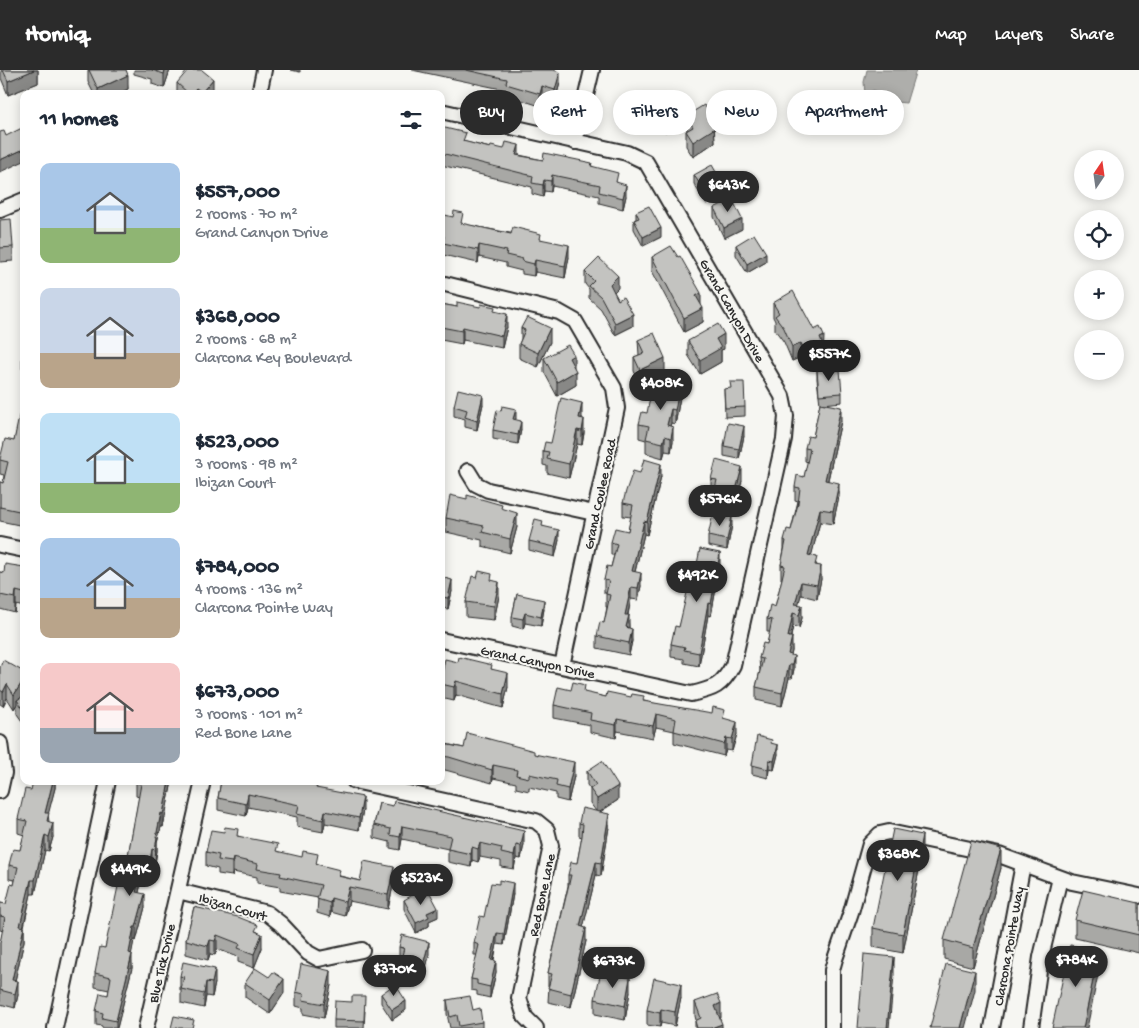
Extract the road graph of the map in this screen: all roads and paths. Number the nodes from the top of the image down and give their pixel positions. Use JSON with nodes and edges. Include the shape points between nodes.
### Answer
{"nodes":[{"id":1,"x":264,"y":70,"type":"edge"},
{"id":2,"x":592,"y":70,"type":"edge"},
{"id":3,"x":260,"y":90,"type":"edge"},
{"id":4,"x":445,"y":112,"type":"edge"},
{"id":5,"x":575,"y":142,"type":"junction"},
{"id":6,"x":20,"y":202,"type":"edge"},
{"id":7,"x":0,"y":210,"type":"edge"},
{"id":8,"x":445,"y":283,"type":"edge"},
{"id":9,"x":468,"y":471,"type":"dead end"},
{"id":10,"x":594,"y":513,"type":"junction"},
{"id":11,"x":0,"y":545,"type":"edge"},
{"id":12,"x":20,"y":549,"type":"edge"},
{"id":13,"x":445,"y":641,"type":"edge"},
{"id":14,"x":562,"y":666,"type":"junction"},
{"id":15,"x":0,"y":743,"type":"edge"},
{"id":16,"x":107,"y":785,"type":"edge"},
{"id":17,"x":202,"y":785,"type":"edge"},
{"id":18,"x":392,"y":785,"type":"edge"},
{"id":19,"x":0,"y":791,"type":"edge"},
{"id":20,"x":1023,"y":864,"type":"junction"},
{"id":21,"x":1060,"y":878,"type":"junction"},
{"id":22,"x":178,"y":891,"type":"junction"},
{"id":23,"x":1139,"y":896,"type":"edge"},
{"id":24,"x":362,"y":950,"type":"dead end"},
{"id":25,"x":54,"y":1028,"type":"edge"},
{"id":26,"x":146,"y":1028,"type":"edge"},
{"id":27,"x":536,"y":1028,"type":"edge"},
{"id":28,"x":832,"y":1028,"type":"edge"},
{"id":29,"x":992,"y":1028,"type":"edge"},
{"id":30,"x":1031,"y":1028,"type":"edge"}],
"edges":[{"from":1,"to":3,"type":"street"},
{"from":2,"to":5,"type":"street"},
{"from":4,"to":5,"type":"street","name":"Grand Canyon Drive"},
{"from":5,"to":14,"type":"street","name":"Grand Canyon Drive","via":[[627,153],[646,162],[782,396],[786,416],[784,439],[733,665],[726,680],[712,690],[691,694]]},
{"from":6,"to":7,"type":"street"},
{"from":8,"to":10,"type":"street","name":"Grand Coulee Road","via":[[559,312],[575,321],[614,388],[617,408]]},
{"from":9,"to":10,"type":"street","via":[[476,484],[488,490]]},
{"from":10,"to":14,"type":"street","name":"Grand Coulee Road"},
{"from":11,"to":12,"type":"street"},
{"from":13,"to":14,"type":"street","name":"Grand Canyon Drive"},
{"from":15,"to":19,"type":"street","via":[[4,773]]},
{"from":16,"to":25,"type":"street"},
{"from":17,"to":22,"type":"street","name":"Blue Tick Drive"},
{"from":18,"to":27,"type":"street","name":"Red Bone Lane","via":[[536,821],[547,830],[551,846],[519,998],[525,1017]]},
{"from":20,"to":21,"type":"street"},
{"from":20,"to":28,"type":"street","via":[[999,855],[889,832],[880,834],[870,844],[832,970]]},
{"from":20,"to":29,"type":"street","name":"Clarcona Pointe Way"},
{"from":21,"to":23,"type":"street"},
{"from":21,"to":30,"type":"street","via":[[1041,957]]},
{"from":22,"to":24,"type":"street","name":"Ibizan Court","via":[[267,913],[318,959]]},
{"from":22,"to":26,"type":"street","name":"Blue Tick Drive"}]}
